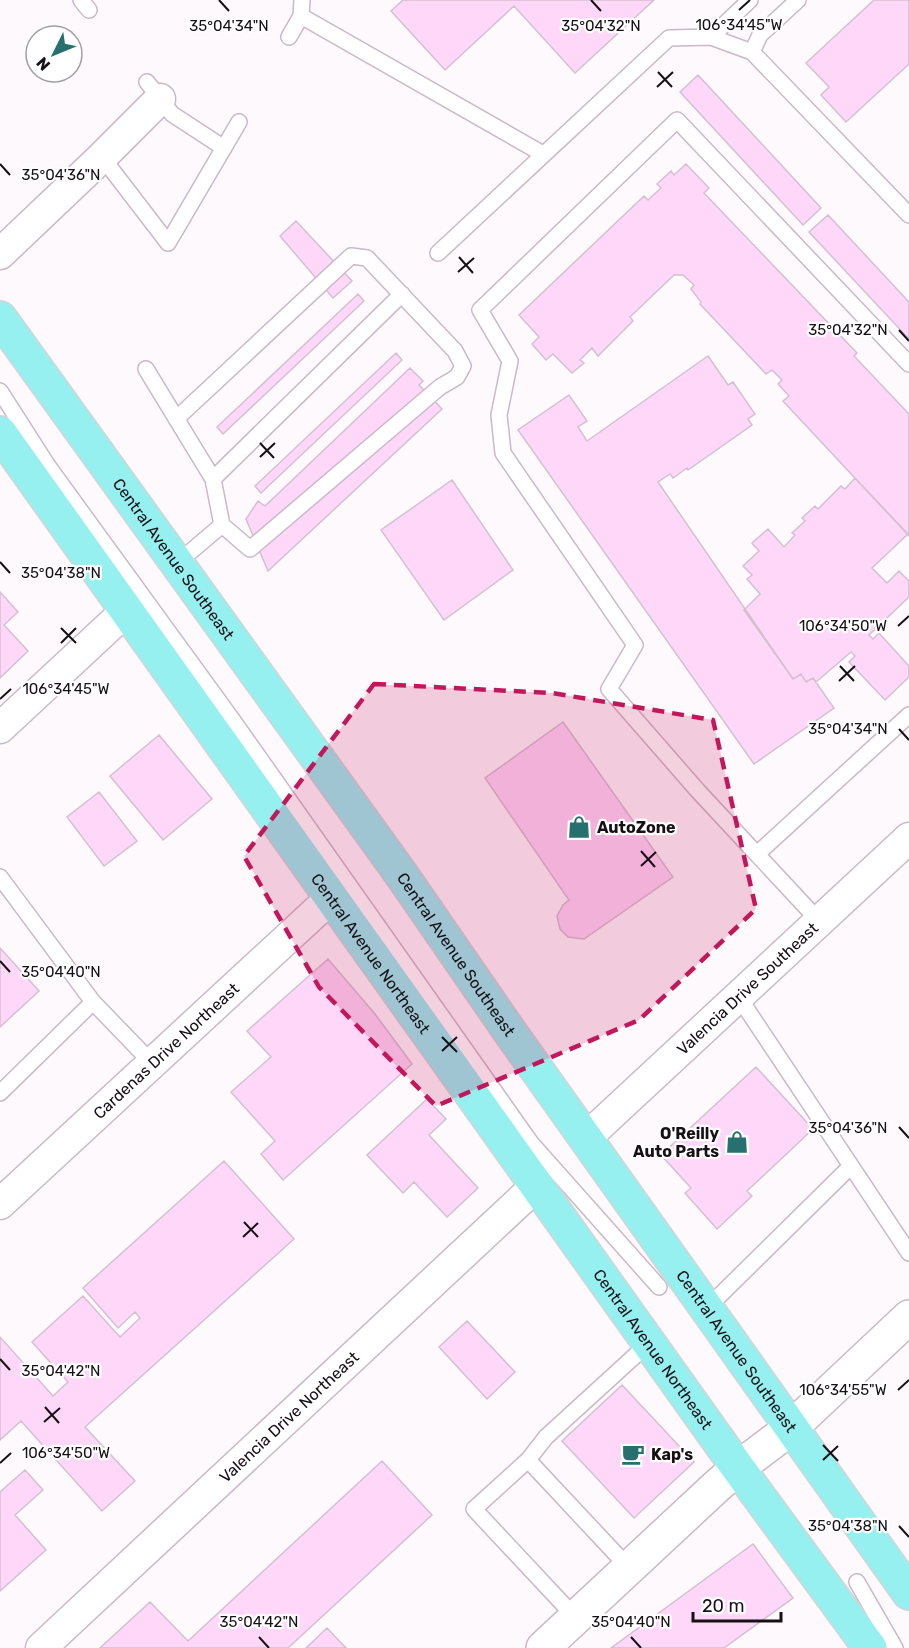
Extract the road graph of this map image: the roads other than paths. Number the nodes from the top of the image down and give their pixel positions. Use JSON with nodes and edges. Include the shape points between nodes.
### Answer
{"nodes":[{"id":1,"x":302,"y":0,"type":"edge"},
{"id":2,"x":750,"y":0,"type":"edge"},
{"id":3,"x":798,"y":0,"type":"edge"},
{"id":4,"x":301,"y":16,"type":"junction"},
{"id":5,"x":289,"y":37,"type":"dead end"},
{"id":6,"x":711,"y":37,"type":"junction"},
{"id":7,"x":752,"y":52,"type":"junction"},
{"id":8,"x":153,"y":91,"type":"joint"},
{"id":9,"x":239,"y":122,"type":"dead end"},
{"id":10,"x":224,"y":148,"type":"junction"},
{"id":11,"x":543,"y":154,"type":"junction"},
{"id":12,"x":102,"y":157,"type":"junction"},
{"id":13,"x":909,"y":215,"type":"edge"},
{"id":14,"x":438,"y":253,"type":"dead end"},
{"id":15,"x":0,"y":254,"type":"edge"},
{"id":16,"x":402,"y":294,"type":"junction"},
{"id":17,"x":0,"y":318,"type":"edge"},
{"id":18,"x":909,"y":364,"type":"edge"},
{"id":19,"x":146,"y":369,"type":"dead end"},
{"id":20,"x":0,"y":391,"type":"edge"},
{"id":21,"x":176,"y":419,"type":"junction"},
{"id":22,"x":0,"y":433,"type":"edge"},
{"id":23,"x":213,"y":479,"type":"junction"},
{"id":24,"x":222,"y":525,"type":"junction"},
{"id":25,"x":176,"y":564,"type":"junction"},
{"id":26,"x":127,"y":610,"type":"junction"},
{"id":27,"x":909,"y":715,"type":"edge"},
{"id":28,"x":0,"y":728,"type":"edge"},
{"id":29,"x":909,"y":838,"type":"edge"},
{"id":30,"x":757,"y":855,"type":"junction"},
{"id":31,"x":0,"y":877,"type":"edge"},
{"id":32,"x":332,"y":897,"type":"junction"},
{"id":33,"x":819,"y":921,"type":"junction"},
{"id":34,"x":738,"y":996,"type":"junction"},
{"id":35,"x":93,"y":1002,"type":"junction"},
{"id":36,"x":152,"y":1063,"type":"junction"},
{"id":37,"x":0,"y":1093,"type":"edge"},
{"id":38,"x":586,"y":1138,"type":"junction"},
{"id":39,"x":851,"y":1167,"type":"junction"},
{"id":40,"x":537,"y":1185,"type":"junction"},
{"id":41,"x":0,"y":1204,"type":"edge"},
{"id":42,"x":909,"y":1253,"type":"edge"},
{"id":43,"x":660,"y":1287,"type":"dead end"},
{"id":44,"x":706,"y":1309,"type":"junction"},
{"id":45,"x":909,"y":1317,"type":"edge"},
{"id":46,"x":649,"y":1343,"type":"junction"},
{"id":47,"x":791,"y":1428,"type":"junction"},
{"id":48,"x":528,"y":1460,"type":"junction"},
{"id":49,"x":738,"y":1467,"type":"junction"},
{"id":50,"x":629,"y":1568,"type":"junction"},
{"id":51,"x":857,"y":1582,"type":"dead end"},
{"id":52,"x":909,"y":1593,"type":"edge"},
{"id":53,"x":576,"y":1618,"type":"junction"},
{"id":54,"x":41,"y":1648,"type":"edge"},
{"id":55,"x":543,"y":1648,"type":"edge"},
{"id":56,"x":870,"y":1648,"type":"edge"},
{"id":57,"x":895,"y":1648,"type":"edge"}],
"edges":[{"from":1,"to":4,"type":"lane"},
{"from":2,"to":6,"type":"lane"},
{"from":3,"to":7,"type":"lane","via":[[760,35]]},
{"from":4,"to":5,"type":"lane"},
{"from":4,"to":11,"type":"lane"},
{"from":6,"to":7,"type":"lane"},
{"from":6,"to":11,"type":"lane","via":[[669,38]]},
{"from":7,"to":13,"type":"lane"},
{"from":8,"to":10,"type":"lane","via":[[172,114]]},
{"from":8,"to":12,"type":"street"},
{"from":9,"to":10,"type":"lane"},
{"from":10,"to":12,"type":"lane","via":[[168,243]]},
{"from":11,"to":14,"type":"lane"},
{"from":12,"to":15,"type":"street"},
{"from":16,"to":21,"type":"lane","via":[[367,258],[351,256]]},
{"from":16,"to":23,"type":"lane"},
{"from":16,"to":24,"type":"lane","via":[[455,351],[463,366],[457,377],[440,387],[250,549]]},
{"from":17,"to":25,"type":"main road","name":"Central Avenue Southeast"},
{"from":18,"to":30,"type":"lane","via":[[677,120],[480,310],[510,361],[499,415],[503,453],[635,645],[609,689]]},
{"from":19,"to":21,"type":"lane"},
{"from":20,"to":43,"type":"lane","name":"Central Avenue Northeast","via":[[48,466],[531,1143]]},
{"from":21,"to":23,"type":"lane"},
{"from":22,"to":26,"type":"main road","name":"Central Avenue Northeast"},
{"from":23,"to":24,"type":"lane"},
{"from":24,"to":25,"type":"lane"},
{"from":25,"to":38,"type":"main road","name":"Central Avenue Southeast"},
{"from":26,"to":28,"type":"street"},
{"from":26,"to":32,"type":"main road","name":"Central Avenue Northeast"},
{"from":27,"to":30,"type":"lane"},
{"from":29,"to":33,"type":"street","name":"Valencia Drive Southeast"},
{"from":30,"to":33,"type":"lane"},
{"from":31,"to":35,"type":"lane"},
{"from":32,"to":36,"type":"street","name":"Cardenas Drive Northeast"},
{"from":32,"to":40,"type":"main road","name":"Central Avenue Northeast"},
{"from":33,"to":34,"type":"street","name":"Valencia Drive Southeast"},
{"from":34,"to":38,"type":"street","name":"Valencia Drive Southeast"},
{"from":34,"to":39,"type":"lane"},
{"from":35,"to":36,"type":"lane"},
{"from":35,"to":37,"type":"lane"},
{"from":36,"to":41,"type":"street","name":"Cardenas Drive Northeast"},
{"from":38,"to":44,"type":"main road","name":"Central Avenue Southeast"},
{"from":39,"to":42,"type":"lane"},
{"from":39,"to":44,"type":"lane"},
{"from":40,"to":46,"type":"main road","name":"Central Avenue Northeast"},
{"from":40,"to":54,"type":"street","name":"Valencia Drive Northeast"},
{"from":44,"to":47,"type":"main road","name":"Central Avenue Southeast"},
{"from":45,"to":47,"type":"street"},
{"from":46,"to":48,"type":"lane","via":[[546,1437]]},
{"from":46,"to":49,"type":"main road","name":"Central Avenue Northeast"},
{"from":47,"to":49,"type":"street"},
{"from":47,"to":52,"type":"main road","name":"Central Avenue Southeast"},
{"from":48,"to":50,"type":"lane"},
{"from":48,"to":53,"type":"lane","via":[[474,1509]]},
{"from":49,"to":50,"type":"street"},
{"from":49,"to":56,"type":"main road","name":"Central Avenue Northeast"},
{"from":50,"to":53,"type":"street"},
{"from":51,"to":57,"type":"lane"},
{"from":53,"to":55,"type":"street"}]}
